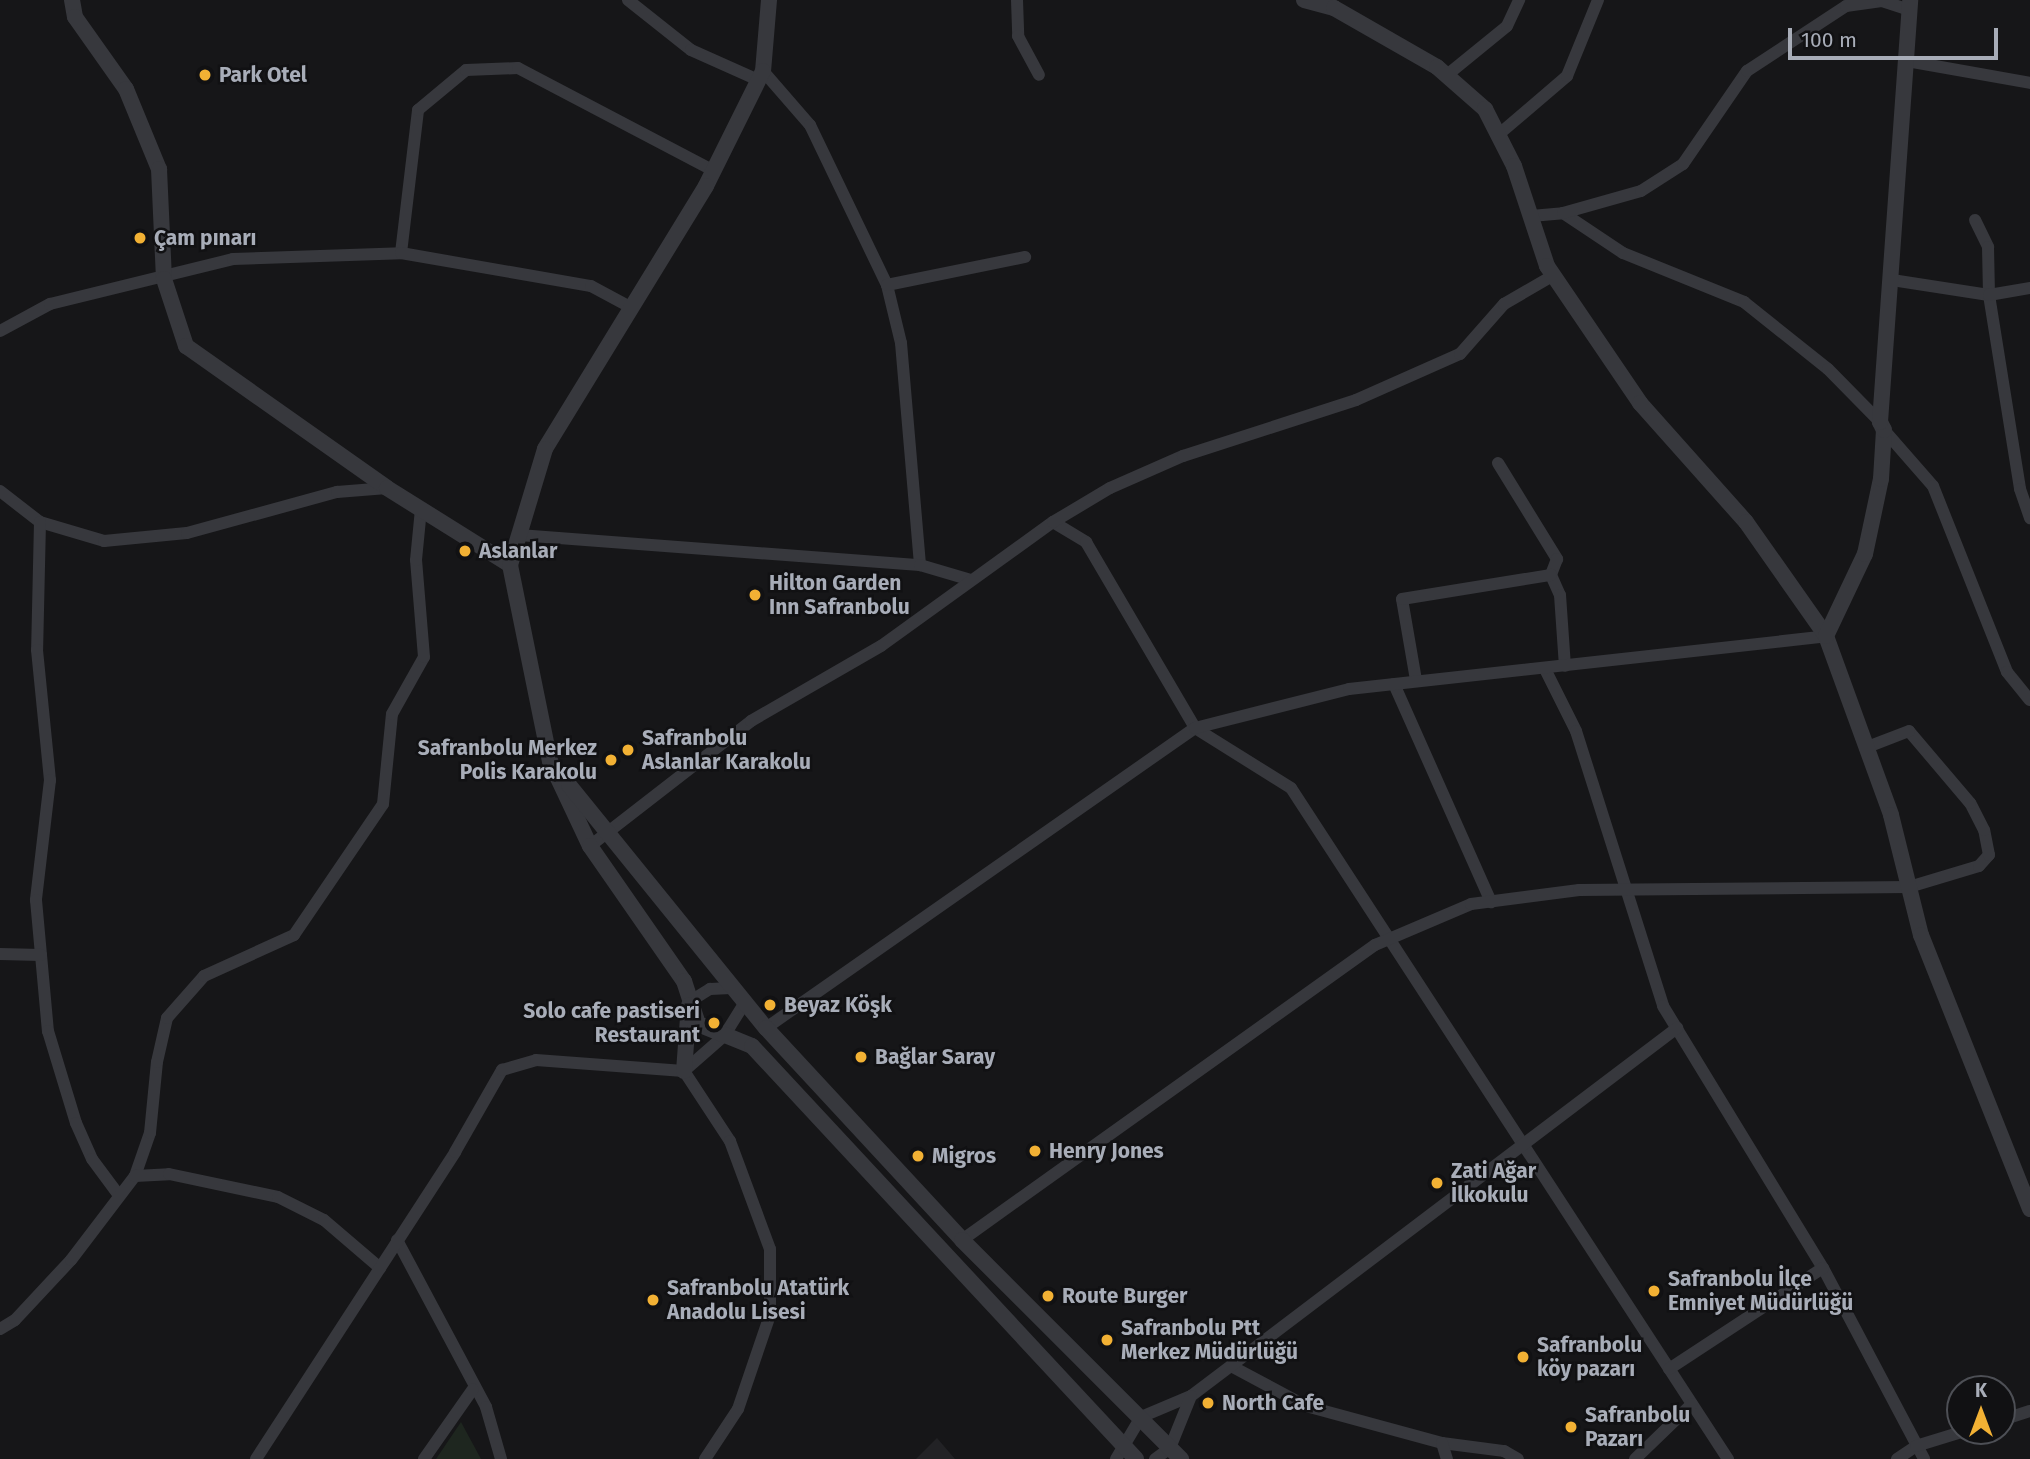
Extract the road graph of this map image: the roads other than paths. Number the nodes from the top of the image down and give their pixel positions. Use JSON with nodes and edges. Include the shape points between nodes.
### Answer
{"nodes":[{"id":1,"x":72,"y":0,"type":"edge"},
{"id":2,"x":628,"y":0,"type":"edge"},
{"id":3,"x":769,"y":0,"type":"edge"},
{"id":4,"x":1017,"y":0,"type":"edge"},
{"id":5,"x":1304,"y":0,"type":"edge"},
{"id":6,"x":1519,"y":0,"type":"edge"},
{"id":7,"x":1598,"y":0,"type":"edge"},
{"id":8,"x":1846,"y":3,"type":"edge"},
{"id":9,"x":1335,"y":4,"type":"edge"},
{"id":10,"x":1910,"y":5,"type":"edge"},
{"id":11,"x":1907,"y":61,"type":"junction"},
{"id":12,"x":761,"y":75,"type":"junction"},
{"id":13,"x":1039,"y":75,"type":"dead end"},
{"id":14,"x":1447,"y":75,"type":"junction"},
{"id":15,"x":2030,"y":83,"type":"edge"},
{"id":16,"x":1498,"y":135,"type":"junction"},
{"id":17,"x":714,"y":171,"type":"junction"},
{"id":18,"x":1563,"y":213,"type":"junction"},
{"id":19,"x":1531,"y":216,"type":"junction"},
{"id":20,"x":1975,"y":220,"type":"dead end"},
{"id":21,"x":401,"y":253,"type":"junction"},
{"id":22,"x":1024,"y":257,"type":"dead end"},
{"id":23,"x":1554,"y":275,"type":"junction"},
{"id":24,"x":164,"y":279,"type":"junction"},
{"id":25,"x":1892,"y":280,"type":"junction"},
{"id":26,"x":887,"y":285,"type":"junction"},
{"id":27,"x":2030,"y":288,"type":"edge"},
{"id":28,"x":1989,"y":295,"type":"junction"},
{"id":29,"x":632,"y":308,"type":"junction"},
{"id":30,"x":0,"y":331,"type":"edge"},
{"id":31,"x":1882,"y":426,"type":"junction"},
{"id":32,"x":1498,"y":463,"type":"dead end"},
{"id":33,"x":387,"y":488,"type":"junction"},
{"id":34,"x":0,"y":491,"type":"edge"},
{"id":35,"x":421,"y":509,"type":"junction"},
{"id":36,"x":2030,"y":518,"type":"edge"},
{"id":37,"x":40,"y":522,"type":"junction"},
{"id":38,"x":1054,"y":522,"type":"junction"},
{"id":39,"x":519,"y":535,"type":"junction"},
{"id":40,"x":510,"y":565,"type":"junction"},
{"id":41,"x":920,"y":565,"type":"junction"},
{"id":42,"x":1551,"y":575,"type":"junction"},
{"id":43,"x":971,"y":580,"type":"junction"},
{"id":44,"x":1826,"y":636,"type":"junction"},
{"id":45,"x":1565,"y":666,"type":"junction"},
{"id":46,"x":1545,"y":669,"type":"junction"},
{"id":47,"x":1416,"y":680,"type":"junction"},
{"id":48,"x":1394,"y":684,"type":"junction"},
{"id":49,"x":2030,"y":700,"type":"edge"},
{"id":50,"x":1195,"y":728,"type":"junction"},
{"id":51,"x":1865,"y":748,"type":"junction"},
{"id":52,"x":550,"y":761,"type":"junction"},
{"id":53,"x":606,"y":833,"type":"junction"},
{"id":54,"x":590,"y":846,"type":"junction"},
{"id":55,"x":1909,"y":887,"type":"junction"},
{"id":56,"x":1623,"y":890,"type":"junction"},
{"id":57,"x":1491,"y":902,"type":"junction"},
{"id":58,"x":1392,"y":938,"type":"junction"},
{"id":59,"x":0,"y":954,"type":"edge"},
{"id":60,"x":41,"y":955,"type":"junction"},
{"id":61,"x":732,"y":988,"type":"junction"},
{"id":62,"x":689,"y":1002,"type":"junction"},
{"id":63,"x":744,"y":1004,"type":"junction"},
{"id":64,"x":766,"y":1028,"type":"junction"},
{"id":65,"x":1677,"y":1028,"type":"junction"},
{"id":66,"x":724,"y":1036,"type":"junction"},
{"id":67,"x":684,"y":1071,"type":"junction"},
{"id":68,"x":1523,"y":1145,"type":"junction"},
{"id":69,"x":135,"y":1176,"type":"junction"},
{"id":70,"x":118,"y":1194,"type":"junction"},
{"id":71,"x":2030,"y":1209,"type":"edge"},
{"id":72,"x":397,"y":1240,"type":"junction"},
{"id":73,"x":962,"y":1240,"type":"junction"},
{"id":74,"x":380,"y":1268,"type":"junction"},
{"id":75,"x":1823,"y":1268,"type":"junction"},
{"id":76,"x":0,"y":1329,"type":"edge"},
{"id":77,"x":1231,"y":1366,"type":"junction"},
{"id":78,"x":1669,"y":1369,"type":"junction"},
{"id":79,"x":473,"y":1389,"type":"junction"},
{"id":80,"x":1191,"y":1396,"type":"junction"},
{"id":81,"x":1692,"y":1404,"type":"junction"},
{"id":82,"x":1141,"y":1417,"type":"junction"},
{"id":83,"x":1946,"y":1437,"type":"edge"},
{"id":84,"x":1442,"y":1443,"type":"junction"},
{"id":85,"x":1916,"y":1446,"type":"junction"},
{"id":86,"x":1119,"y":1453,"type":"edge"},
{"id":87,"x":1175,"y":1453,"type":"edge"},
{"id":88,"x":256,"y":1459,"type":"edge"},
{"id":89,"x":424,"y":1459,"type":"edge"},
{"id":90,"x":501,"y":1459,"type":"edge"},
{"id":91,"x":705,"y":1459,"type":"edge"},
{"id":92,"x":1136,"y":1459,"type":"edge"},
{"id":93,"x":1155,"y":1459,"type":"edge"},
{"id":94,"x":1447,"y":1459,"type":"edge"},
{"id":95,"x":1518,"y":1459,"type":"edge"},
{"id":96,"x":1634,"y":1459,"type":"edge"},
{"id":97,"x":1728,"y":1459,"type":"edge"},
{"id":98,"x":1897,"y":1459,"type":"edge"},
{"id":99,"x":1924,"y":1459,"type":"edge"}],
"edges":[{"from":1,"to":24,"type":"street","via":[[75,17],[126,89],[159,169]]},
{"from":2,"to":12,"type":"street","via":[[691,50]]},
{"from":3,"to":12,"type":"street"},
{"from":4,"to":13,"type":"street","via":[[1018,36]]},
{"from":5,"to":9,"type":"street"},
{"from":6,"to":14,"type":"street","via":[[1507,26]]},
{"from":7,"to":16,"type":"street","via":[[1567,76]]},
{"from":8,"to":10,"type":"street"},
{"from":8,"to":18,"type":"street","via":[[1747,71],[1683,164],[1641,191]]},
{"from":9,"to":14,"type":"street"},
{"from":10,"to":11,"type":"street"},
{"from":11,"to":15,"type":"street"},
{"from":11,"to":25,"type":"street"},
{"from":12,"to":17,"type":"street"},
{"from":12,"to":26,"type":"street","via":[[810,125]]},
{"from":14,"to":16,"type":"street","via":[[1485,109]]},
{"from":16,"to":19,"type":"street"},
{"from":17,"to":21,"type":"street","via":[[518,68],[466,71],[418,110]]},
{"from":17,"to":29,"type":"street"},
{"from":18,"to":19,"type":"street"},
{"from":18,"to":31,"type":"street","via":[[1623,253],[1744,302],[1828,369]]},
{"from":19,"to":23,"type":"street"},
{"from":20,"to":28,"type":"street","via":[[1988,247]]},
{"from":21,"to":24,"type":"street","via":[[233,259]]},
{"from":21,"to":29,"type":"street","via":[[591,286]]},
{"from":22,"to":26,"type":"street"},
{"from":23,"to":38,"type":"street","via":[[1504,304],[1461,354],[1356,400],[1182,456],[1110,488]]},
{"from":23,"to":44,"type":"street","via":[[1640,403],[1746,522]]},
{"from":24,"to":30,"type":"street","via":[[50,304]]},
{"from":24,"to":33,"type":"street","via":[[186,346]]},
{"from":25,"to":28,"type":"street"},
{"from":25,"to":31,"type":"street"},
{"from":26,"to":41,"type":"street","via":[[901,343]]},
{"from":27,"to":28,"type":"street"},
{"from":28,"to":36,"type":"street","via":[[2021,489]]},
{"from":29,"to":39,"type":"street","via":[[545,449]]},
{"from":31,"to":44,"type":"street","via":[[1881,480],[1866,554]]},
{"from":31,"to":49,"type":"street","via":[[1933,485],[2007,672]]},
{"from":32,"to":42,"type":"street","via":[[1557,559]]},
{"from":33,"to":35,"type":"street"},
{"from":33,"to":37,"type":"street","via":[[337,492],[173,534],[104,541]]},
{"from":34,"to":37,"type":"street"},
{"from":35,"to":40,"type":"street"},
{"from":35,"to":69,"type":"street","via":[[416,560],[424,657],[392,714],[383,804],[293,935],[204,976],[167,1018],[150,1133]]},
{"from":37,"to":60,"type":"street","via":[[37,650],[50,780],[36,900]]},
{"from":38,"to":43,"type":"street"},
{"from":38,"to":50,"type":"street","via":[[1086,542]]},
{"from":39,"to":40,"type":"street"},
{"from":39,"to":41,"type":"street"},
{"from":40,"to":52,"type":"street"},
{"from":41,"to":43,"type":"street"},
{"from":42,"to":45,"type":"street","via":[[1560,595]]},
{"from":42,"to":47,"type":"street","via":[[1402,599]]},
{"from":43,"to":53,"type":"street","via":[[881,646],[751,721]]},
{"from":44,"to":45,"type":"street"},
{"from":44,"to":51,"type":"street"},
{"from":45,"to":46,"type":"street"},
{"from":46,"to":47,"type":"street"},
{"from":46,"to":56,"type":"street","via":[[1576,731]]},
{"from":47,"to":48,"type":"street"},
{"from":48,"to":50,"type":"street","via":[[1349,689]]},
{"from":48,"to":57,"type":"street"},
{"from":50,"to":58,"type":"street","via":[[1292,788]]},
{"from":50,"to":64,"type":"street"},
{"from":51,"to":55,"type":"street","via":[[1891,815]]},
{"from":51,"to":55,"type":"street","via":[[1909,731],[1970,803],[1984,830],[1989,855],[1979,866]]},
{"from":52,"to":53,"type":"street"},
{"from":52,"to":54,"type":"street"},
{"from":53,"to":54,"type":"street"},
{"from":53,"to":61,"type":"street"},
{"from":54,"to":62,"type":"street","via":[[684,981]]},
{"from":55,"to":56,"type":"street"},
{"from":55,"to":71,"type":"street","via":[[1920,935]]},
{"from":56,"to":57,"type":"street","via":[[1579,890]]},
{"from":56,"to":65,"type":"street","via":[[1663,1006]]},
{"from":57,"to":58,"type":"street","via":[[1471,904]]},
{"from":58,"to":68,"type":"street"},
{"from":58,"to":73,"type":"street"},
{"from":59,"to":60,"type":"street"},
{"from":60,"to":70,"type":"street","via":[[48,1031],[76,1123],[92,1160]]},
{"from":61,"to":62,"type":"street","via":[[710,989]]},
{"from":61,"to":63,"type":"street"},
{"from":62,"to":66,"type":"street","via":[[698,1024]]},
{"from":62,"to":67,"type":"street"},
{"from":63,"to":64,"type":"street"},
{"from":63,"to":66,"type":"street"},
{"from":64,"to":73,"type":"street"},
{"from":65,"to":68,"type":"street"},
{"from":65,"to":75,"type":"street"},
{"from":66,"to":67,"type":"street"},
{"from":66,"to":86,"type":"street","via":[[752,1046]]},
{"from":67,"to":72,"type":"street","via":[[536,1060],[502,1070]]},
{"from":67,"to":91,"type":"street","via":[[730,1141],[770,1249],[770,1315],[738,1409]]},
{"from":68,"to":77,"type":"street"},
{"from":68,"to":78,"type":"street"},
{"from":69,"to":70,"type":"street"},
{"from":69,"to":74,"type":"street","via":[[169,1174],[278,1197],[324,1220]]},
{"from":70,"to":76,"type":"street","via":[[71,1260],[15,1320]]},
{"from":72,"to":74,"type":"street"},
{"from":72,"to":79,"type":"street"},
{"from":73,"to":82,"type":"street"},
{"from":74,"to":88,"type":"street"},
{"from":75,"to":78,"type":"street"},
{"from":75,"to":85,"type":"street"},
{"from":77,"to":80,"type":"street"},
{"from":77,"to":84,"type":"street","via":[[1306,1406]]},
{"from":78,"to":81,"type":"street"},
{"from":79,"to":89,"type":"street"},
{"from":79,"to":90,"type":"street","via":[[486,1408]]},
{"from":80,"to":82,"type":"street"},
{"from":80,"to":87,"type":"street"},
{"from":81,"to":96,"type":"street"},
{"from":81,"to":97,"type":"street"},
{"from":82,"to":86,"type":"street"},
{"from":82,"to":87,"type":"street"},
{"from":83,"to":85,"type":"street"},
{"from":84,"to":94,"type":"street"},
{"from":84,"to":95,"type":"street","via":[[1504,1451]]},
{"from":85,"to":98,"type":"street"},
{"from":85,"to":99,"type":"street"},
{"from":86,"to":92,"type":"street"},
{"from":87,"to":93,"type":"street"}]}
